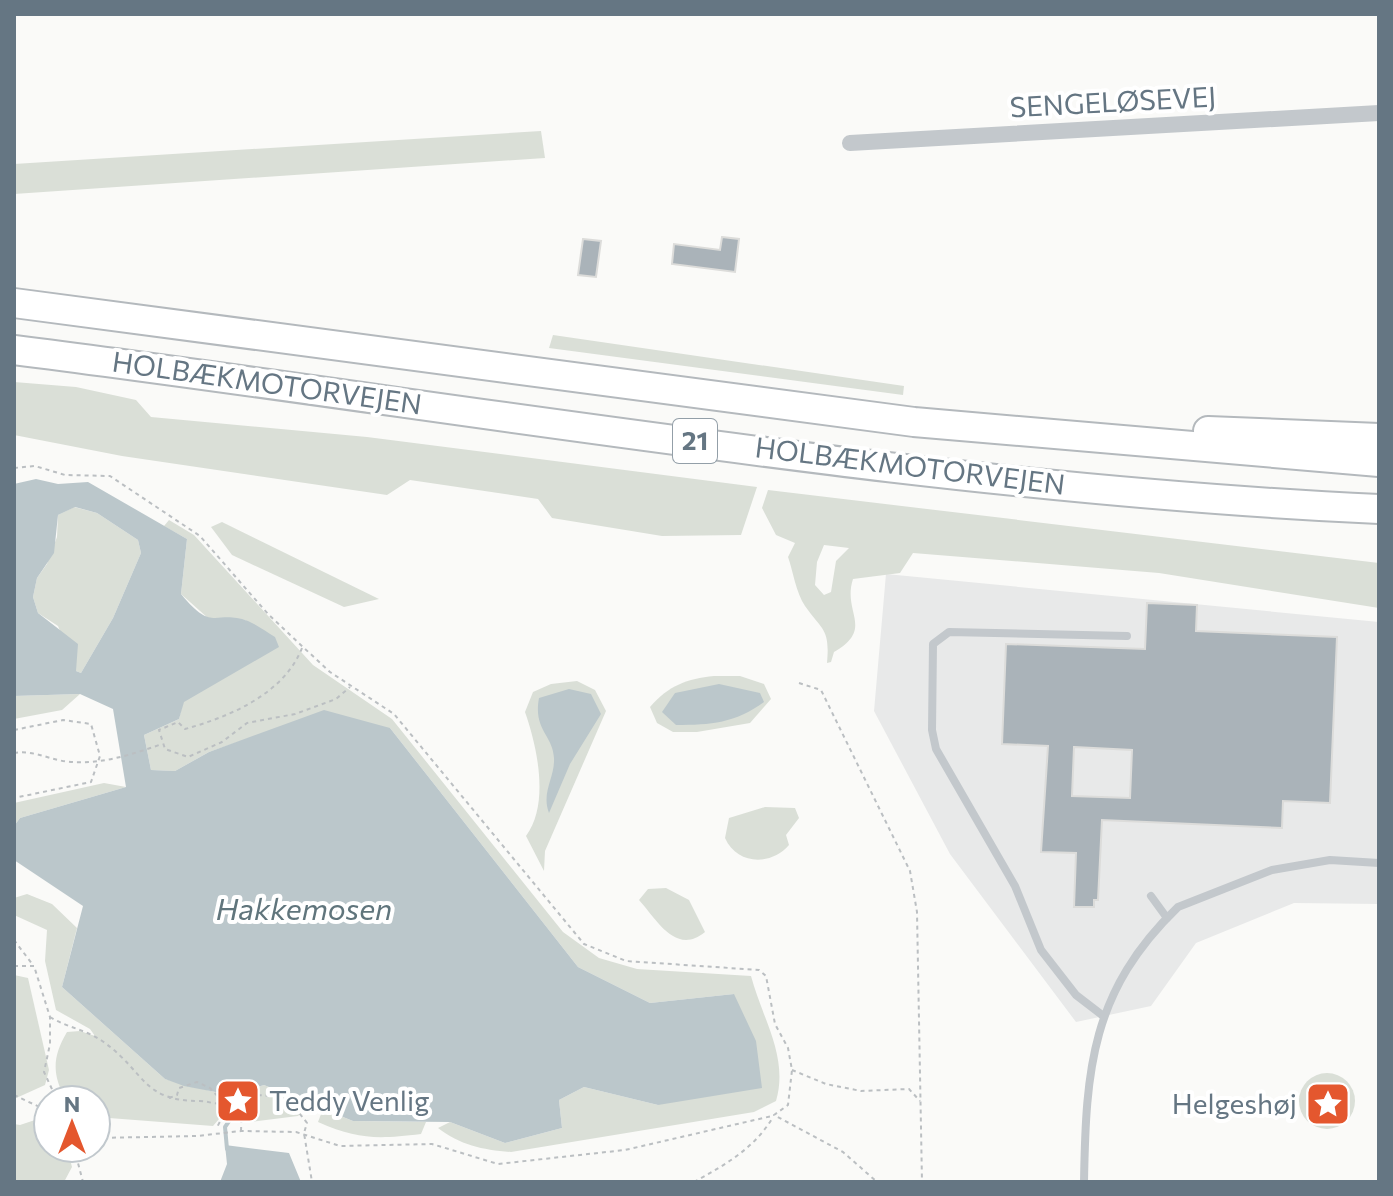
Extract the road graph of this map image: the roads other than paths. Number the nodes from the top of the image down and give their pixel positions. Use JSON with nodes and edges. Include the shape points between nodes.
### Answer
{"nodes":[{"id":1,"x":1379,"y":113,"type":"edge"},
{"id":2,"x":850,"y":143,"type":"dead end"},
{"id":3,"x":14,"y":303,"type":"edge"},
{"id":4,"x":14,"y":350,"type":"edge"},
{"id":5,"x":1379,"y":438,"type":"edge"},
{"id":6,"x":1095,"y":440,"type":"junction"},
{"id":7,"x":1379,"y":462,"type":"edge"},
{"id":8,"x":1319,"y":507,"type":"junction"},
{"id":9,"x":1379,"y":509,"type":"edge"},
{"id":10,"x":1379,"y":528,"type":"edge"},
{"id":11,"x":1127,"y":636,"type":"dead end"},
{"id":12,"x":1379,"y":863,"type":"edge"},
{"id":13,"x":1151,"y":896,"type":"dead end"},
{"id":14,"x":1167,"y":918,"type":"junction"},
{"id":15,"x":1102,"y":1015,"type":"junction"},
{"id":16,"x":1084,"y":1182,"type":"edge"}],
"edges":[{"from":1,"to":2,"type":"street","name":"SENGELØSEVEJ"},
{"from":3,"to":6,"type":"highway","name":"HOLBÆKMOTORVEJEN","number":"21","via":[[914,422]]},
{"from":4,"to":8,"type":"highway","name":"HOLBÆKMOTORVEJEN","number":"21","via":[[909,468]]},
{"from":5,"to":6,"type":"highway","via":[[1177,429]]},
{"from":6,"to":7,"type":"highway","name":"HOLBÆKMOTORVEJEN","number":"21"},
{"from":8,"to":9,"type":"highway","name":"HOLBÆKMOTORVEJEN","number":"21"},
{"from":8,"to":10,"type":"highway","via":[[1352,525]]},
{"from":11,"to":15,"type":"lane","via":[[949,632],[933,644],[936,749],[1015,886],[1041,950],[1076,995]]},
{"from":12,"to":14,"type":"lane","via":[[1330,860],[1272,870],[1178,907]]},
{"from":13,"to":14,"type":"lane"},
{"from":14,"to":15,"type":"lane"},
{"from":15,"to":16,"type":"lane","via":[[1089,1070]]}]}
